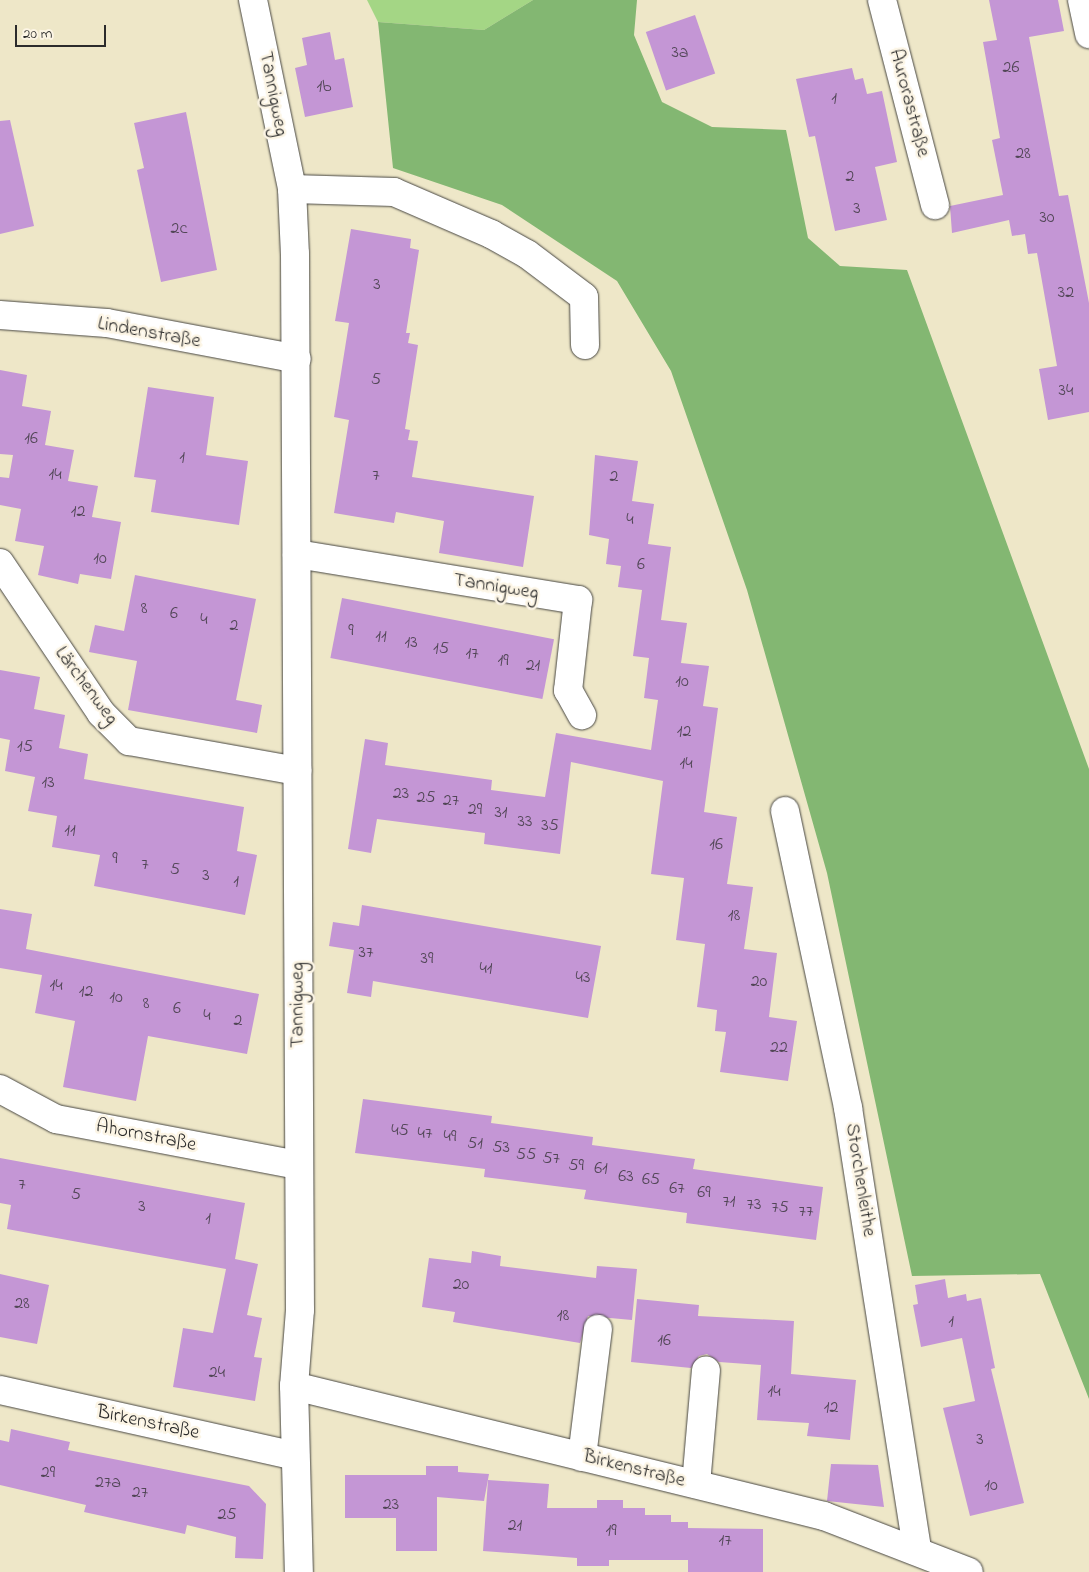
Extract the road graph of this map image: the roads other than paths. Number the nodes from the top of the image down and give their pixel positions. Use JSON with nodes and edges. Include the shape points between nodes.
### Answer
{"nodes":[{"id":1,"x":253,"y":0,"type":"edge"},
{"id":2,"x":882,"y":0,"type":"edge"},
{"id":3,"x":1082,"y":0,"type":"edge"},
{"id":4,"x":1089,"y":34,"type":"edge"},
{"id":5,"x":292,"y":189,"type":"junction"},
{"id":6,"x":935,"y":205,"type":"dead end"},
{"id":7,"x":0,"y":315,"type":"edge"},
{"id":8,"x":585,"y":345,"type":"dead end"},
{"id":9,"x":297,"y":359,"type":"junction"},
{"id":10,"x":297,"y":554,"type":"junction"},
{"id":11,"x":0,"y":563,"type":"edge"},
{"id":12,"x":582,"y":715,"type":"dead end"},
{"id":13,"x":297,"y":771,"type":"junction"},
{"id":14,"x":784,"y":812,"type":"dead end"},
{"id":15,"x":0,"y":1089,"type":"edge"},
{"id":16,"x":298,"y":1165,"type":"junction"},
{"id":17,"x":598,"y":1330,"type":"dead end"},
{"id":18,"x":706,"y":1370,"type":"dead end"},
{"id":19,"x":294,"y":1386,"type":"junction"},
{"id":20,"x":0,"y":1390,"type":"edge"},
{"id":21,"x":295,"y":1456,"type":"junction"},
{"id":22,"x":582,"y":1456,"type":"junction"},
{"id":23,"x":696,"y":1484,"type":"junction"},
{"id":24,"x":916,"y":1551,"type":"junction"},
{"id":25,"x":299,"y":1572,"type":"edge"},
{"id":26,"x":969,"y":1572,"type":"edge"}],
"edges":[{"from":1,"to":5,"type":"street","name":"Tannigweg"},
{"from":2,"to":6,"type":"street","name":"Aurorastraße"},
{"from":3,"to":4,"type":"street"},
{"from":5,"to":8,"type":"street","via":[[394,192],[490,234],[527,254],[584,298]]},
{"from":5,"to":9,"type":"street","name":"Tannigweg"},
{"from":7,"to":9,"type":"street","name":"Lindenstraße","via":[[107,323]]},
{"from":9,"to":10,"type":"street","name":"Tannigweg"},
{"from":10,"to":12,"type":"street","name":"Tannigweg","via":[[578,600],[568,690]]},
{"from":10,"to":13,"type":"street","name":"Tannigweg"},
{"from":11,"to":13,"type":"street","name":"Lärchenweg","via":[[101,713],[129,740]]},
{"from":13,"to":16,"type":"street","name":"Tannigweg"},
{"from":14,"to":24,"type":"street","name":"Storchenleithe","via":[[848,1108]]},
{"from":15,"to":16,"type":"street","name":"Ahornstraße","via":[[56,1119]]},
{"from":16,"to":19,"type":"street","name":"Tannigweg","via":[[300,1310]]},
{"from":17,"to":22,"type":"street"},
{"from":18,"to":23,"type":"street"},
{"from":19,"to":21,"type":"street","name":"Tannigweg"},
{"from":19,"to":22,"type":"street","name":"Birkenstraße"},
{"from":20,"to":21,"type":"street","name":"Birkenstraße"},
{"from":21,"to":25,"type":"street","name":"Tannigweg"},
{"from":22,"to":23,"type":"street","name":"Birkenstraße"},
{"from":23,"to":24,"type":"street","name":"Birkenstraße","via":[[824,1516]]},
{"from":24,"to":26,"type":"street","name":"Birkenstraße"}]}
